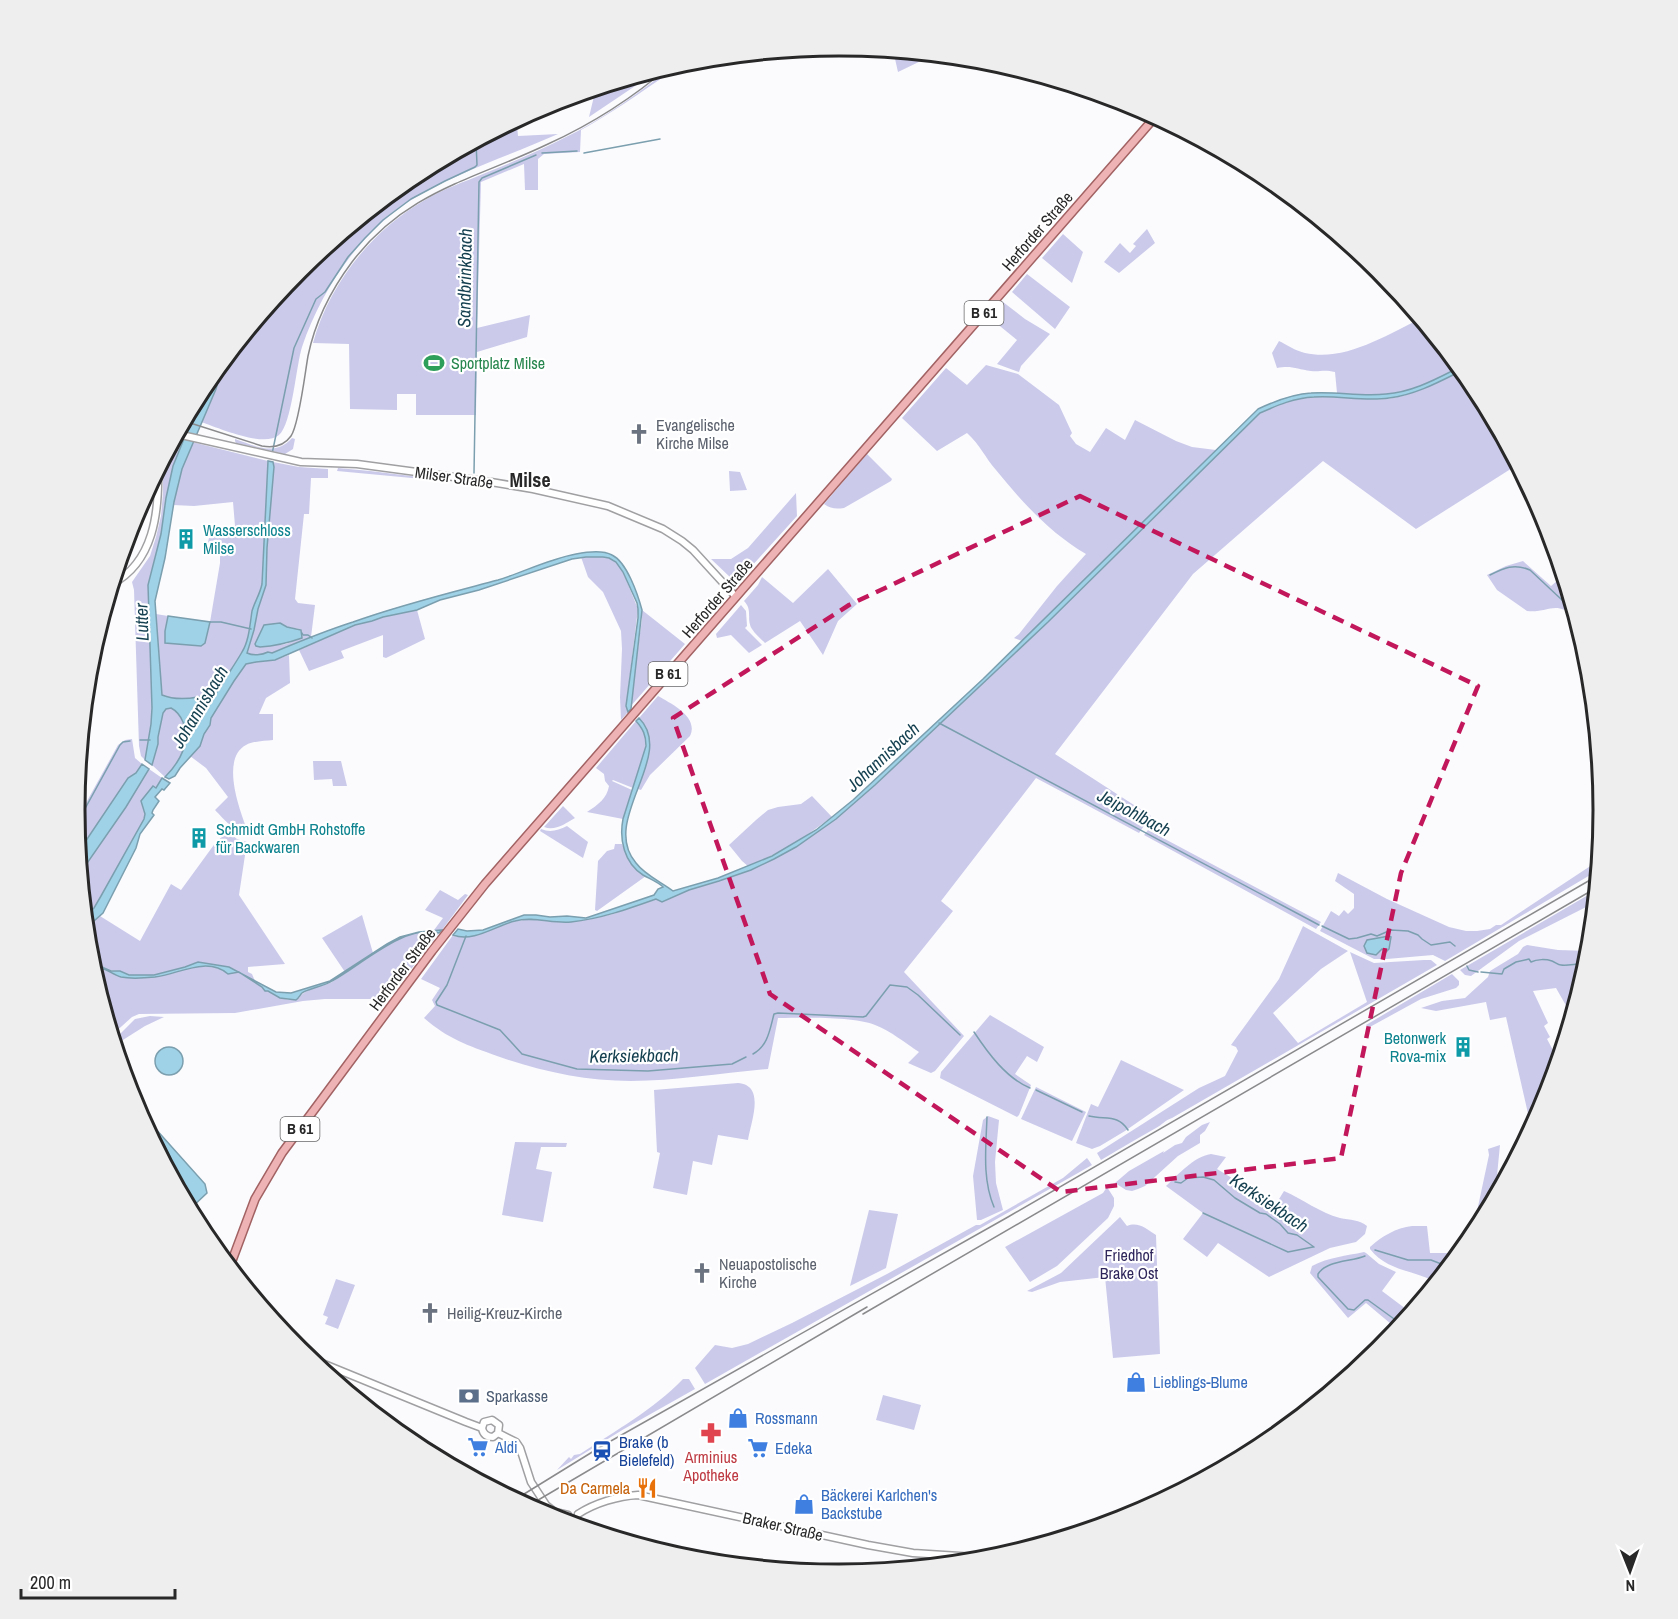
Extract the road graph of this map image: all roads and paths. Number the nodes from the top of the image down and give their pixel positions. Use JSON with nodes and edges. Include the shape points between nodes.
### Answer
{"nodes":[{"id":1,"x":1150,"y":123,"type":"edge"},
{"id":2,"x":184,"y":435,"type":"edge"},
{"id":3,"x":158,"y":488,"type":"edge"},
{"id":4,"x":121,"y":579,"type":"edge"},
{"id":5,"x":736,"y":597,"type":"junction"},
{"id":6,"x":233,"y":1258,"type":"edge"},
{"id":7,"x":333,"y":1368,"type":"edge"},
{"id":8,"x":482,"y":1428,"type":"junction"},
{"id":9,"x":498,"y":1433,"type":"junction"},
{"id":10,"x":545,"y":1504,"type":"edge"},
{"id":11,"x":571,"y":1513,"type":"edge"},
{"id":12,"x":578,"y":1514,"type":"joint"},
{"id":13,"x":948,"y":1555,"type":"edge"}],
"edges":[{"from":1,"to":5,"type":"main road","name":"Herforder Straße","number":"B 61"},
{"from":2,"to":5,"type":"main road","name":"Milser Straße","via":[[301,462],[357,464],[491,482],[608,506],[682,541]]},
{"from":3,"to":4,"type":"main road","via":[[150,539],[138,562]]},
{"from":5,"to":6,"type":"main road","name":"Herforder Straße","number":"B 61","via":[[485,884],[441,940],[278,1159],[250,1209]]},
{"from":7,"to":8,"type":"main road"},
{"from":8,"to":9,"type":"main road","via":[[487,1436]]},
{"from":8,"to":9,"type":"main road","via":[[492,1420],[499,1425]]},
{"from":9,"to":10,"type":"main road","via":[[520,1448],[531,1482]]},
{"from":11,"to":12,"type":"main road"},
{"from":12,"to":13,"type":"main road","name":"Braker Straße","via":[[638,1495],[868,1545]]}]}
